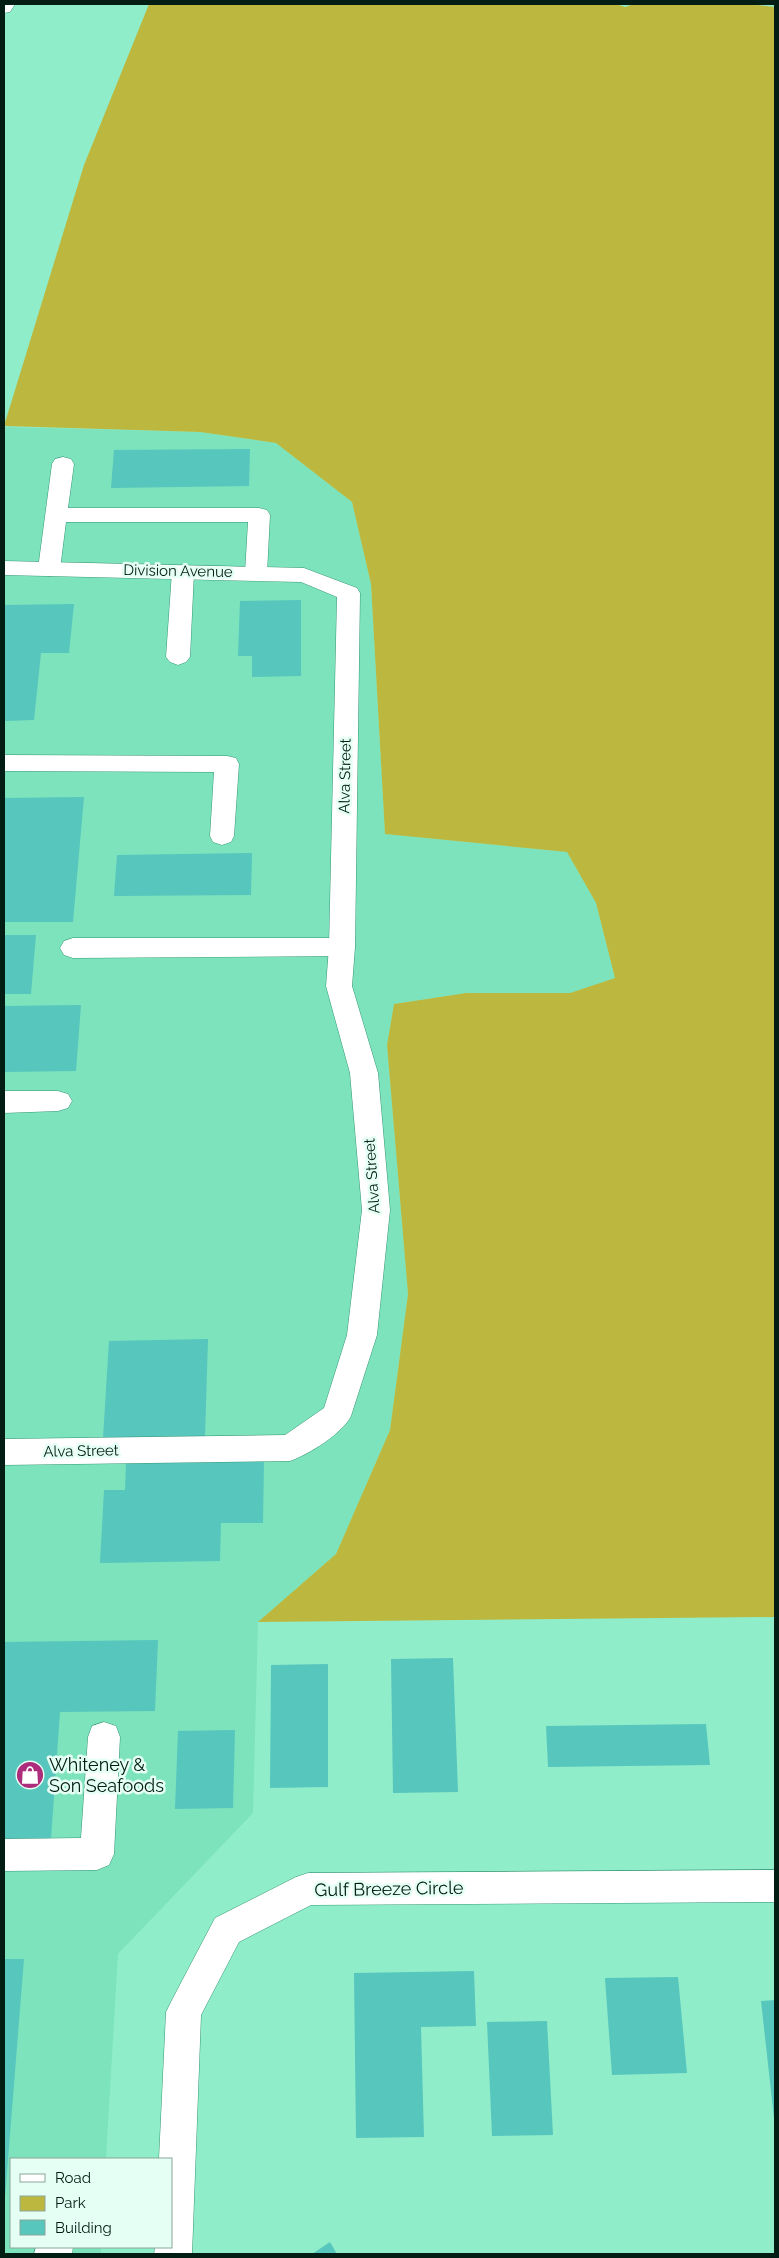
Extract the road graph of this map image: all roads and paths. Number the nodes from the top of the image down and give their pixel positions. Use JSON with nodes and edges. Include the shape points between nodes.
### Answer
{"nodes":[{"id":1,"x":6,"y":4,"type":"edge"},
{"id":2,"x":4,"y":8,"type":"edge"},
{"id":3,"x":63,"y":464,"type":"dead end"},
{"id":4,"x":56,"y":515,"type":"junction"},
{"id":5,"x":4,"y":568,"type":"edge"},
{"id":6,"x":48,"y":569,"type":"junction"},
{"id":7,"x":183,"y":572,"type":"junction"},
{"id":8,"x":256,"y":573,"type":"junction"},
{"id":9,"x":349,"y":594,"type":"joint"},
{"id":10,"x":178,"y":657,"type":"dead end"},
{"id":11,"x":4,"y":764,"type":"edge"},
{"id":12,"x":222,"y":836,"type":"dead end"},
{"id":13,"x":342,"y":947,"type":"junction"},
{"id":14,"x":73,"y":948,"type":"dead end"},
{"id":15,"x":58,"y":1101,"type":"dead end"},
{"id":16,"x":4,"y":1102,"type":"edge"},
{"id":17,"x":4,"y":1452,"type":"edge"},
{"id":18,"x":104,"y":1737,"type":"dead end"},
{"id":19,"x":4,"y":1855,"type":"edge"},
{"id":20,"x":775,"y":1886,"type":"edge"},
{"id":21,"x":173,"y":2254,"type":"edge"}],
"edges":[{"from":1,"to":2,"type":"main road"},
{"from":3,"to":4,"type":"main road"},
{"from":4,"to":6,"type":"main road"},
{"from":4,"to":8,"type":"main road","via":[[260,515]]},
{"from":5,"to":6,"type":"main road","name":"Division Avenue"},
{"from":6,"to":7,"type":"main road","name":"Division Avenue"},
{"from":7,"to":8,"type":"main road","name":"Division Avenue"},
{"from":7,"to":10,"type":"main road"},
{"from":8,"to":9,"type":"main road","name":"Division Avenue","via":[[304,575]]},
{"from":9,"to":13,"type":"main road","name":"Alva Street"},
{"from":11,"to":12,"type":"main road","via":[[227,764]]},
{"from":13,"to":14,"type":"main road"},
{"from":13,"to":17,"type":"main road","name":"Alva Street","via":[[339,986],[364,1073],[376,1210],[362,1335],[336,1416],[290,1448]]},
{"from":15,"to":16,"type":"main road"},
{"from":18,"to":19,"type":"main road","via":[[97,1854]]},
{"from":20,"to":21,"type":"main road","name":"Gulf Breeze Circle","via":[[308,1890],[227,1930],[184,2012]]}]}
